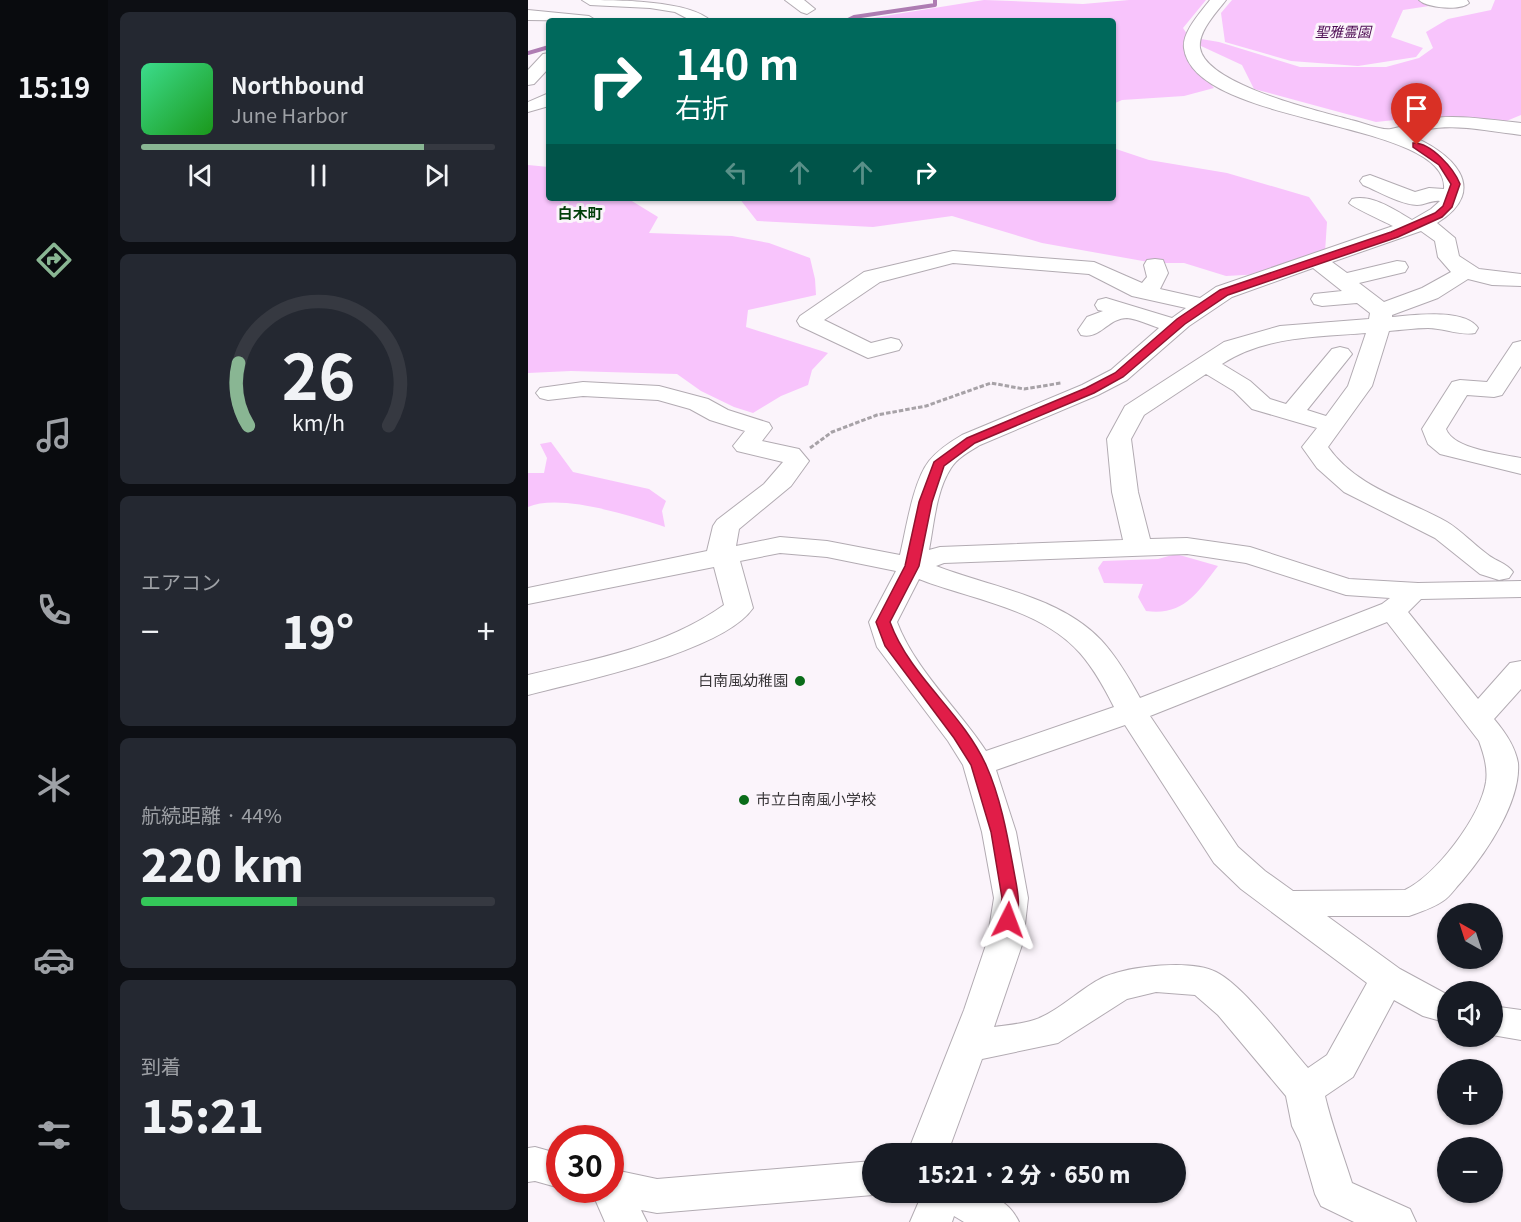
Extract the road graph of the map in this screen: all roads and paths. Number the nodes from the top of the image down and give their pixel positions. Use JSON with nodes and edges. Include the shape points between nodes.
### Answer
{"nodes":[{"id":1,"x":590,"y":0,"type":"edge"},
{"id":2,"x":793,"y":0,"type":"edge"},
{"id":3,"x":1218,"y":0,"type":"edge"},
{"id":4,"x":1427,"y":0,"type":"edge"},
{"id":5,"x":1461,"y":3,"type":"dead end"},
{"id":6,"x":807,"y":9,"type":"dead end"},
{"id":7,"x":528,"y":15,"type":"edge"},
{"id":8,"x":558,"y":18,"type":"edge"},
{"id":9,"x":699,"y":18,"type":"edge"},
{"id":10,"x":546,"y":61,"type":"edge"},
{"id":11,"x":528,"y":80,"type":"edge"},
{"id":12,"x":546,"y":99,"type":"edge"},
{"id":13,"x":529,"y":107,"type":"edge"},
{"id":14,"x":1521,"y":129,"type":"edge"},
{"id":15,"x":1392,"y":136,"type":"junction"},
{"id":16,"x":1370,"y":181,"type":"dead end"},
{"id":17,"x":1453,"y":196,"type":"junction"},
{"id":18,"x":1359,"y":203,"type":"dead end"},
{"id":19,"x":1417,"y":225,"type":"junction"},
{"id":20,"x":1317,"y":260,"type":"junction"},
{"id":21,"x":1155,"y":265,"type":"dead end"},
{"id":22,"x":1398,"y":267,"type":"dead end"},
{"id":23,"x":1465,"y":272,"type":"junction"},
{"id":24,"x":1521,"y":280,"type":"edge"},
{"id":25,"x":1343,"y":281,"type":"junction"},
{"id":26,"x":1145,"y":292,"type":"junction"},
{"id":27,"x":1362,"y":296,"type":"junction"},
{"id":28,"x":1322,"y":299,"type":"dead end"},
{"id":29,"x":1202,"y":305,"type":"junction"},
{"id":30,"x":1380,"y":317,"type":"junction"},
{"id":31,"x":1176,"y":326,"type":"junction"},
{"id":32,"x":1467,"y":328,"type":"dead end"},
{"id":33,"x":1089,"y":330,"type":"dead end"},
{"id":34,"x":891,"y":345,"type":"dead end"},
{"id":35,"x":1521,"y":348,"type":"edge"},
{"id":36,"x":1340,"y":354,"type":"dead end"},
{"id":37,"x":1205,"y":364,"type":"junction"},
{"id":38,"x":1024,"y":389,"type":"dead end"},
{"id":39,"x":548,"y":393,"type":"dead end"},
{"id":40,"x":1291,"y":413,"type":"junction"},
{"id":41,"x":1332,"y":425,"type":"junction"},
{"id":42,"x":796,"y":460,"type":"junction"},
{"id":43,"x":1521,"y":466,"type":"edge"},
{"id":44,"x":1137,"y":548,"type":"junction"},
{"id":45,"x":723,"y":556,"type":"junction"},
{"id":46,"x":912,"y":566,"type":"junction"},
{"id":47,"x":1500,"y":576,"type":"edge"},
{"id":48,"x":1521,"y":589,"type":"edge"},
{"id":49,"x":1418,"y":591,"type":"junction"},
{"id":50,"x":528,"y":596,"type":"edge"},
{"id":51,"x":1392,"y":610,"type":"junction"},
{"id":52,"x":1521,"y":670,"type":"edge"},
{"id":53,"x":528,"y":686,"type":"edge"},
{"id":54,"x":1132,"y":712,"type":"junction"},
{"id":55,"x":1478,"y":718,"type":"junction"},
{"id":56,"x":979,"y":765,"type":"junction"},
{"id":57,"x":1287,"y":904,"type":"junction"},
{"id":58,"x":1388,"y":979,"type":"junction"},
{"id":59,"x":1437,"y":1006,"type":"edge"},
{"id":60,"x":1503,"y":1022,"type":"edge"},
{"id":61,"x":1521,"y":1025,"type":"edge"},
{"id":62,"x":967,"y":1047,"type":"junction"},
{"id":63,"x":1304,"y":1090,"type":"junction"},
{"id":64,"x":931,"y":1143,"type":"edge"},
{"id":65,"x":528,"y":1166,"type":"edge"},
{"id":66,"x":546,"y":1167,"type":"edge"},
{"id":67,"x":862,"y":1179,"type":"edge"},
{"id":68,"x":624,"y":1189,"type":"edge"},
{"id":69,"x":618,"y":1203,"type":"edge"},
{"id":70,"x":939,"y":1203,"type":"edge"},
{"id":71,"x":968,"y":1203,"type":"edge"},
{"id":72,"x":626,"y":1222,"type":"edge"},
{"id":73,"x":931,"y":1222,"type":"edge"},
{"id":74,"x":998,"y":1222,"type":"edge"},
{"id":75,"x":1395,"y":1222,"type":"edge"}],
"edges":[{"from":1,"to":9,"type":"street","via":[[668,6]]},
{"from":2,"to":6,"type":"street"},
{"from":3,"to":15,"type":"street","via":[[1197,33],[1192,49],[1199,65],[1222,83],[1264,101]]},
{"from":4,"to":5,"type":"street"},
{"from":7,"to":8,"type":"street"},
{"from":10,"to":11,"type":"street"},
{"from":12,"to":13,"type":"street"},
{"from":14,"to":15,"type":"street","via":[[1432,122],[1414,125]]},
{"from":15,"to":17,"type":"street","via":[[1417,145],[1443,163],[1456,184]]},
{"from":16,"to":17,"type":"street","via":[[1410,198],[1420,199],[1429,194]]},
{"from":17,"to":19,"type":"street","via":[[1438,215]]},
{"from":18,"to":19,"type":"street"},
{"from":19,"to":20,"type":"street"},
{"from":19,"to":23,"type":"street","via":[[1445,238],[1449,258]]},
{"from":20,"to":25,"type":"street"},
{"from":20,"to":29,"type":"street","via":[[1224,292]]},
{"from":21,"to":26,"type":"street","via":[[1158,278]]},
{"from":22,"to":25,"type":"street"},
{"from":23,"to":24,"type":"street"},
{"from":23,"to":30,"type":"street"},
{"from":25,"to":27,"type":"street"},
{"from":26,"to":29,"type":"street"},
{"from":26,"to":34,"type":"street","via":[[1094,268],[953,257],[872,277],[808,321],[868,351]]},
{"from":27,"to":28,"type":"street"},
{"from":27,"to":30,"type":"street"},
{"from":29,"to":31,"type":"street"},
{"from":30,"to":32,"type":"street","via":[[1461,324]]},
{"from":30,"to":37,"type":"street","via":[[1280,333],[1232,347]]},
{"from":30,"to":41,"type":"street","via":[[1360,386]]},
{"from":31,"to":33,"type":"street","via":[[1116,308]]},
{"from":31,"to":46,"type":"street","via":[[1119,375],[971,440],[939,465],[925,502]]},
{"from":35,"to":43,"type":"street","via":[[1494,390],[1460,387],[1434,429],[1437,439],[1449,448]]},
{"from":36,"to":40,"type":"street"},
{"from":37,"to":40,"type":"street","via":[[1242,386],[1261,404]]},
{"from":37,"to":44,"type":"street","via":[[1134,411],[1119,439]]},
{"from":38,"to":42,"type":"path","via":[[991,383],[926,406],[877,415],[832,432]]},
{"from":39,"to":42,"type":"street","via":[[583,389],[659,393],[760,428],[746,446],[790,454]]},
{"from":40,"to":41,"type":"street"},
{"from":41,"to":47,"type":"street","via":[[1315,447],[1324,463],[1344,481],[1437,527],[1484,568]]},
{"from":42,"to":45,"type":"street","via":[[789,475],[769,494],[726,525]]},
{"from":44,"to":46,"type":"street","via":[[940,555]]},
{"from":44,"to":49,"type":"street","via":[[1187,546],[1250,555],[1346,587]]},
{"from":45,"to":46,"type":"street","via":[[780,545],[827,549]]},
{"from":45,"to":50,"type":"street"},
{"from":45,"to":53,"type":"street","via":[[739,608],[724,621],[661,648]]},
{"from":46,"to":54,"type":"street","via":[[1059,621],[1090,646]]},
{"from":46,"to":56,"type":"street","via":[[883,622],[892,646]]},
{"from":47,"to":48,"type":"street"},
{"from":47,"to":49,"type":"street"},
{"from":49,"to":51,"type":"street"},
{"from":51,"to":54,"type":"street"},
{"from":51,"to":55,"type":"street"},
{"from":52,"to":55,"type":"street"},
{"from":54,"to":56,"type":"street"},
{"from":54,"to":57,"type":"street","via":[[1226,855]]},
{"from":55,"to":57,"type":"street","via":[[1494,739],[1502,762],[1502,783],[1471,848],[1432,892],[1409,903]]},
{"from":56,"to":62,"type":"street","via":[[999,832],[1011,898],[1005,942]]},
{"from":57,"to":58,"type":"street"},
{"from":58,"to":59,"type":"street"},
{"from":58,"to":63,"type":"street","via":[[1340,1066]]},
{"from":60,"to":61,"type":"street"},
{"from":62,"to":63,"type":"street","via":[[1045,1033],[1117,987],[1156,978],[1204,982],[1231,1005]]},
{"from":62,"to":64,"type":"street"},
{"from":63,"to":75,"type":"street","via":[[1335,1194]]},
{"from":65,"to":66,"type":"street"},
{"from":67,"to":68,"type":"street","via":[[657,1196]]},
{"from":69,"to":72,"type":"street"},
{"from":70,"to":73,"type":"street"},
{"from":71,"to":74,"type":"street"}]}
